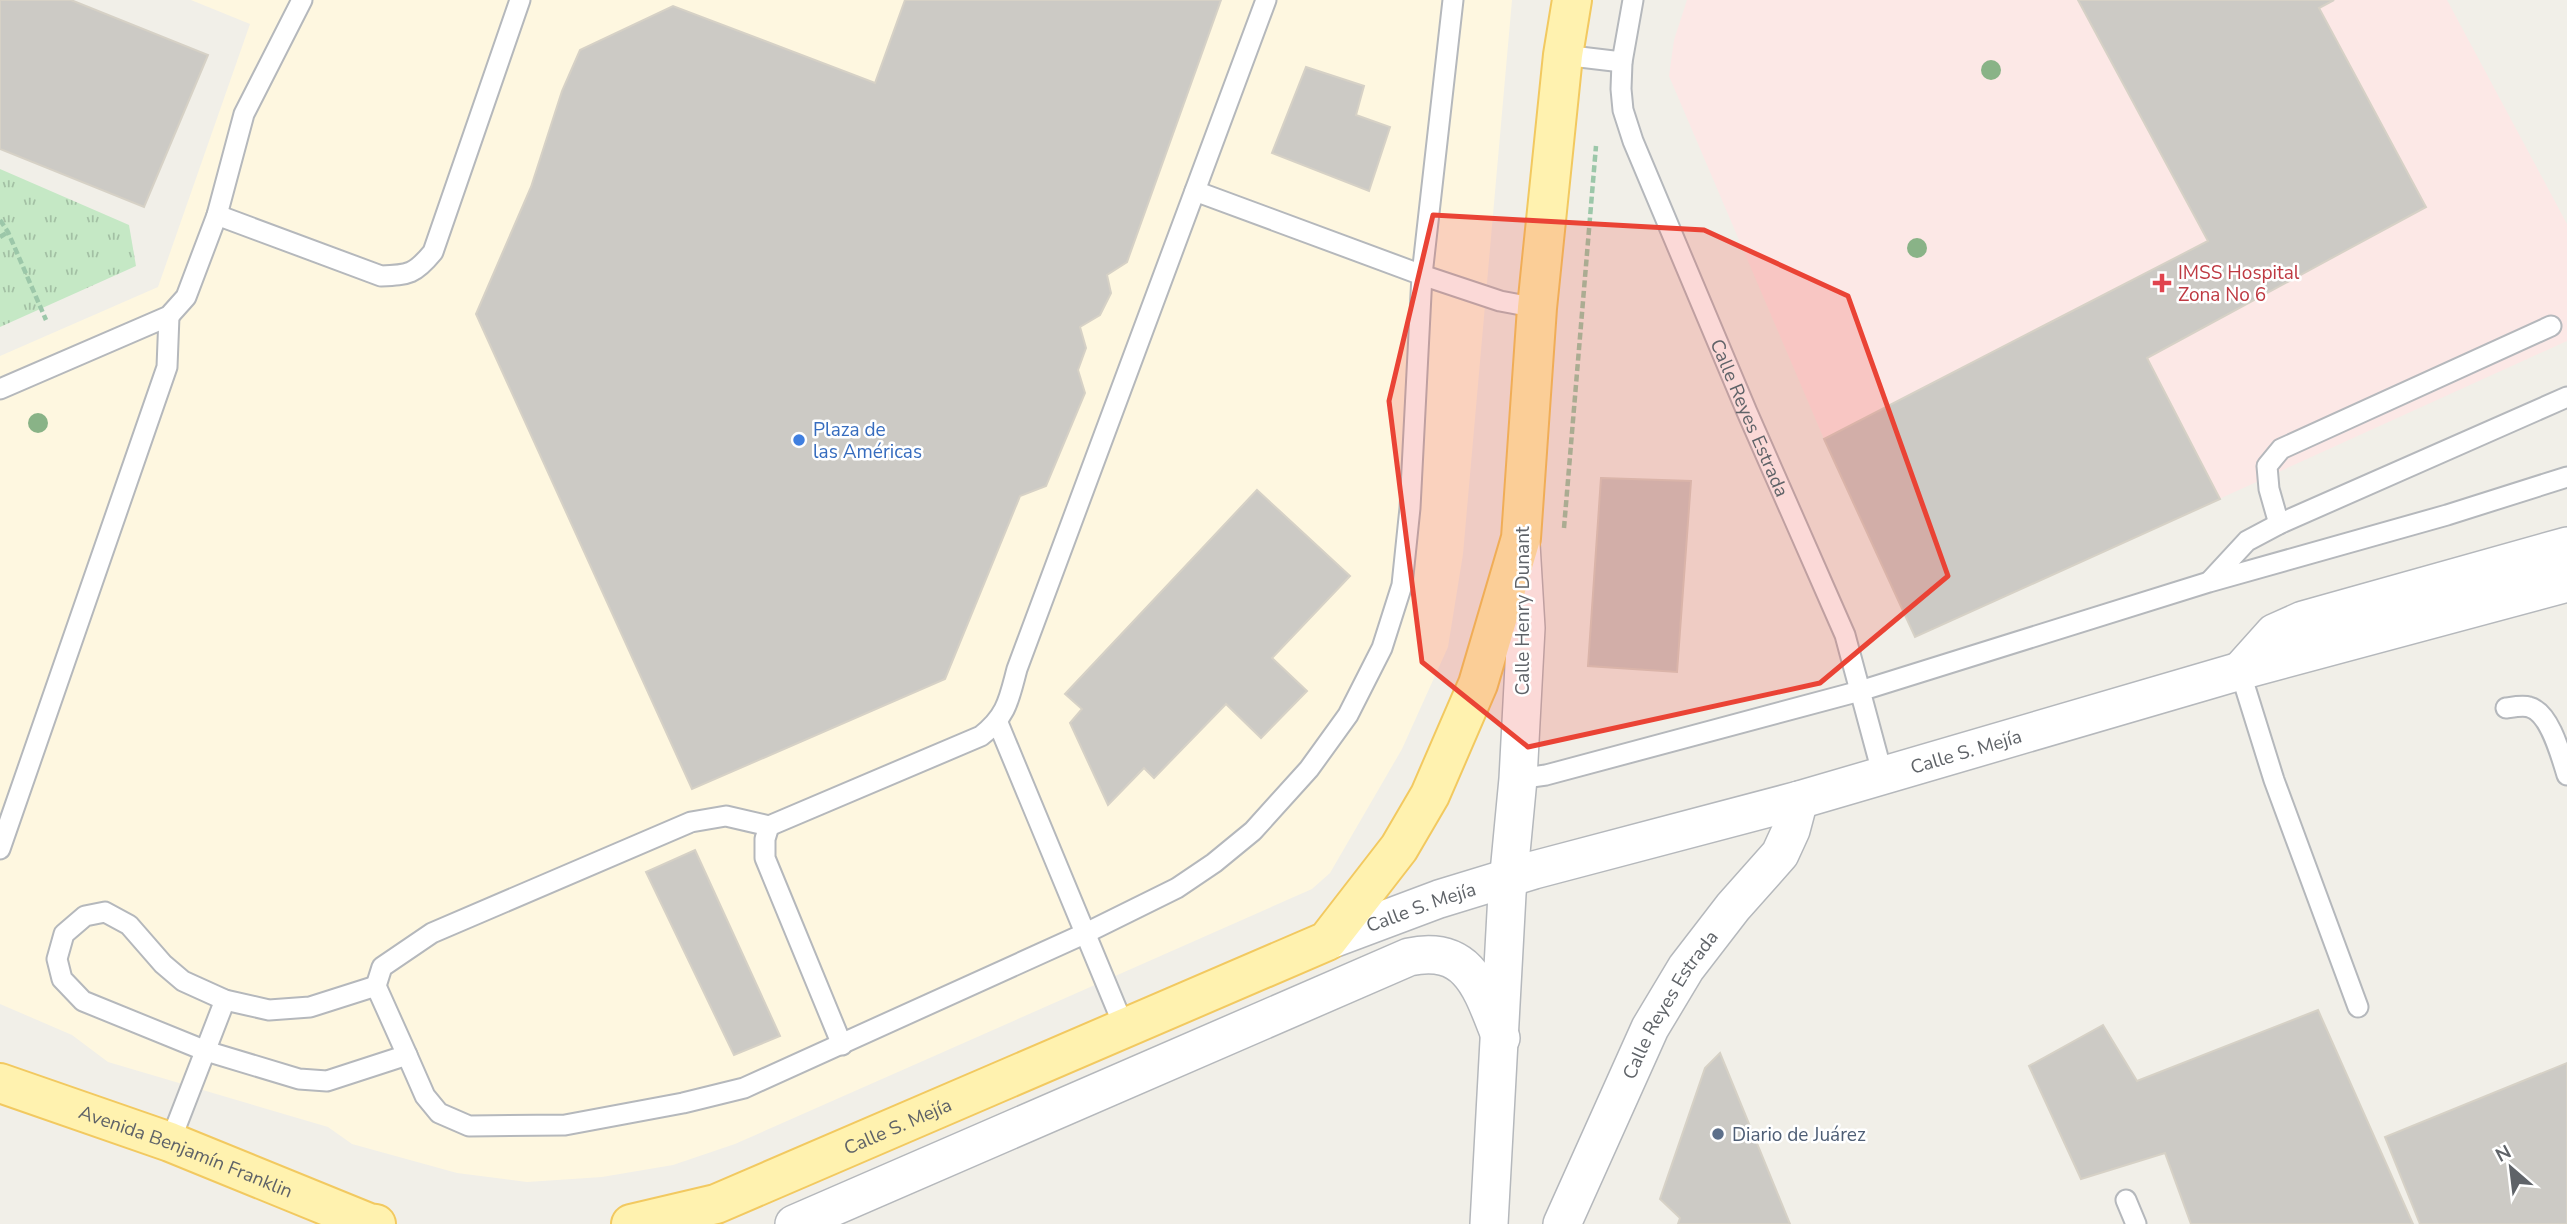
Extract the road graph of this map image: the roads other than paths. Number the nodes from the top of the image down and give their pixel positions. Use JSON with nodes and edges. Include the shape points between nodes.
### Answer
{"nodes":[{"id":1,"x":302,"y":0,"type":"edge"},
{"id":2,"x":520,"y":0,"type":"edge"},
{"id":3,"x":1266,"y":0,"type":"edge"},
{"id":4,"x":1453,"y":0,"type":"edge"},
{"id":5,"x":1572,"y":0,"type":"edge"},
{"id":6,"x":1633,"y":0,"type":"edge"},
{"id":7,"x":1563,"y":55,"type":"junction"},
{"id":8,"x":1622,"y":62,"type":"junction"},
{"id":9,"x":1195,"y":191,"type":"junction"},
{"id":10,"x":217,"y":215,"type":"junction"},
{"id":11,"x":1422,"y":275,"type":"junction"},
{"id":12,"x":1537,"y":308,"type":"junction"},
{"id":13,"x":169,"y":316,"type":"junction"},
{"id":14,"x":2551,"y":326,"type":"dead end"},
{"id":15,"x":0,"y":389,"type":"edge"},
{"id":16,"x":2567,"y":397,"type":"edge"},
{"id":17,"x":2567,"y":477,"type":"edge"},
{"id":18,"x":2280,"y":524,"type":"junction"},
{"id":19,"x":1521,"y":538,"type":"junction"},
{"id":20,"x":2567,"y":546,"type":"edge"},
{"id":21,"x":2209,"y":582,"type":"junction"},
{"id":22,"x":2567,"y":583,"type":"edge"},
{"id":23,"x":2241,"y":671,"type":"junction"},
{"id":24,"x":1860,"y":691,"type":"junction"},
{"id":25,"x":2506,"y":708,"type":"dead end"},
{"id":26,"x":998,"y":723,"type":"junction"},
{"id":27,"x":2567,"y":775,"type":"edge"},
{"id":28,"x":1883,"y":776,"type":"junction"},
{"id":29,"x":1518,"y":779,"type":"junction"},
{"id":30,"x":1799,"y":800,"type":"junction"},
{"id":31,"x":769,"y":826,"type":"junction"},
{"id":32,"x":0,"y":849,"type":"edge"},
{"id":33,"x":1509,"y":878,"type":"junction"},
{"id":34,"x":1086,"y":933,"type":"junction"},
{"id":35,"x":1327,"y":942,"type":"junction"},
{"id":36,"x":376,"y":986,"type":"junction"},
{"id":37,"x":225,"y":1000,"type":"junction"},
{"id":38,"x":2358,"y":1007,"type":"dead end"},
{"id":39,"x":1125,"y":1029,"type":"junction"},
{"id":40,"x":1501,"y":1038,"type":"junction"},
{"id":41,"x":842,"y":1045,"type":"junction"},
{"id":42,"x":206,"y":1051,"type":"junction"},
{"id":43,"x":407,"y":1055,"type":"junction"},
{"id":44,"x":0,"y":1083,"type":"edge"},
{"id":45,"x":170,"y":1142,"type":"junction"},
{"id":46,"x":2126,"y":1200,"type":"dead end"},
{"id":47,"x":369,"y":1224,"type":"edge"},
{"id":48,"x":376,"y":1224,"type":"edge"},
{"id":49,"x":631,"y":1224,"type":"edge"},
{"id":50,"x":794,"y":1224,"type":"edge"},
{"id":51,"x":1489,"y":1224,"type":"edge"},
{"id":52,"x":1562,"y":1224,"type":"edge"},
{"id":53,"x":2136,"y":1224,"type":"edge"}],
"edges":[{"from":1,"to":10,"type":"lane","via":[[244,114]]},
{"from":2,"to":10,"type":"lane","via":[[433,252],[420,268],[407,275],[381,276]]},
{"from":3,"to":9,"type":"lane"},
{"from":4,"to":11,"type":"lane"},
{"from":5,"to":7,"type":"main road","name":"Calle Henry Dunant"},
{"from":6,"to":8,"type":"lane","name":"Calle Reyes Estrada"},
{"from":7,"to":8,"type":"lane"},
{"from":7,"to":12,"type":"main road","name":"Calle Henry Dunant"},
{"from":8,"to":24,"type":"lane","name":"Calle Reyes Estrada","via":[[1623,110],[1633,141],[1845,635]]},
{"from":9,"to":11,"type":"lane"},
{"from":9,"to":26,"type":"lane"},
{"from":10,"to":13,"type":"lane","via":[[186,297]]},
{"from":11,"to":12,"type":"lane"},
{"from":11,"to":34,"type":"lane","via":[[1402,585],[1382,648],[1365,682],[1348,715],[1309,769],[1253,831],[1177,888]]},
{"from":12,"to":19,"type":"main road","name":"Calle Henry Dunant"},
{"from":13,"to":15,"type":"lane"},
{"from":13,"to":32,"type":"lane","via":[[167,367]]},
{"from":14,"to":18,"type":"lane","via":[[2281,449],[2267,466]]},
{"from":16,"to":18,"type":"lane"},
{"from":17,"to":21,"type":"lane"},
{"from":18,"to":21,"type":"lane","via":[[2247,541]]},
{"from":19,"to":29,"type":"street","name":"Calle Henry Dunant","via":[[1526,628]]},
{"from":19,"to":35,"type":"main road","via":[[1479,684],[1430,795],[1399,849]]},
{"from":20,"to":23,"type":"street","via":[[2303,620],[2274,633]]},
{"from":21,"to":24,"type":"lane"},
{"from":22,"to":23,"type":"street","name":"Calle S. Mejía"},
{"from":23,"to":28,"type":"street","name":"Calle S. Mejía"},
{"from":23,"to":38,"type":"lane","via":[[2278,792]]},
{"from":24,"to":28,"type":"lane","name":"Calle Reyes Estrada"},
{"from":24,"to":29,"type":"lane"},
{"from":25,"to":27,"type":"lane","via":[[2528,706],[2539,711],[2549,724]]},
{"from":26,"to":31,"type":"lane","via":[[981,736]]},
{"from":26,"to":34,"type":"lane"},
{"from":28,"to":30,"type":"street","name":"Calle S. Mejía"},
{"from":29,"to":33,"type":"street","name":"Calle Henry Dunant"},
{"from":30,"to":33,"type":"street","name":"Calle S. Mejía"},
{"from":30,"to":52,"type":"street","name":"Calle Reyes Estrada","via":[[1780,854],[1686,968],[1650,1028]]},
{"from":31,"to":36,"type":"lane","via":[[726,816],[691,822],[432,933],[382,967]]},
{"from":31,"to":41,"type":"lane","via":[[765,858]]},
{"from":33,"to":35,"type":"street","name":"Calle S. Mejía"},
{"from":33,"to":40,"type":"street","name":"Calle Henry Dunant"},
{"from":34,"to":39,"type":"lane"},
{"from":34,"to":41,"type":"lane"},
{"from":35,"to":39,"type":"main road","name":"Calle S. Mejía"},
{"from":36,"to":37,"type":"lane","via":[[310,1007],[269,1010]]},
{"from":36,"to":43,"type":"lane"},
{"from":37,"to":42,"type":"lane"},
{"from":37,"to":42,"type":"lane","via":[[183,981],[129,925],[105,912],[85,916],[64,934],[57,959],[62,979],[83,1001]]},
{"from":39,"to":49,"type":"main road","name":"Calle S. Mejía","via":[[716,1204]]},
{"from":40,"to":50,"type":"street","via":[[1470,973],[1452,958],[1429,953],[1409,957]]},
{"from":40,"to":51,"type":"street","name":"Calle Henry Dunant"},
{"from":41,"to":43,"type":"lane","via":[[744,1088],[565,1125],[469,1126],[439,1113],[425,1096]]},
{"from":42,"to":43,"type":"lane","via":[[299,1079],[327,1081]]},
{"from":42,"to":45,"type":"lane"},
{"from":44,"to":45,"type":"main road","name":"Avenida Benjamín Franklin"},
{"from":45,"to":47,"type":"main road","name":"Avenida Benjamín Franklin"},
{"from":46,"to":53,"type":"lane"},
{"from":47,"to":48,"type":"main road"}]}
